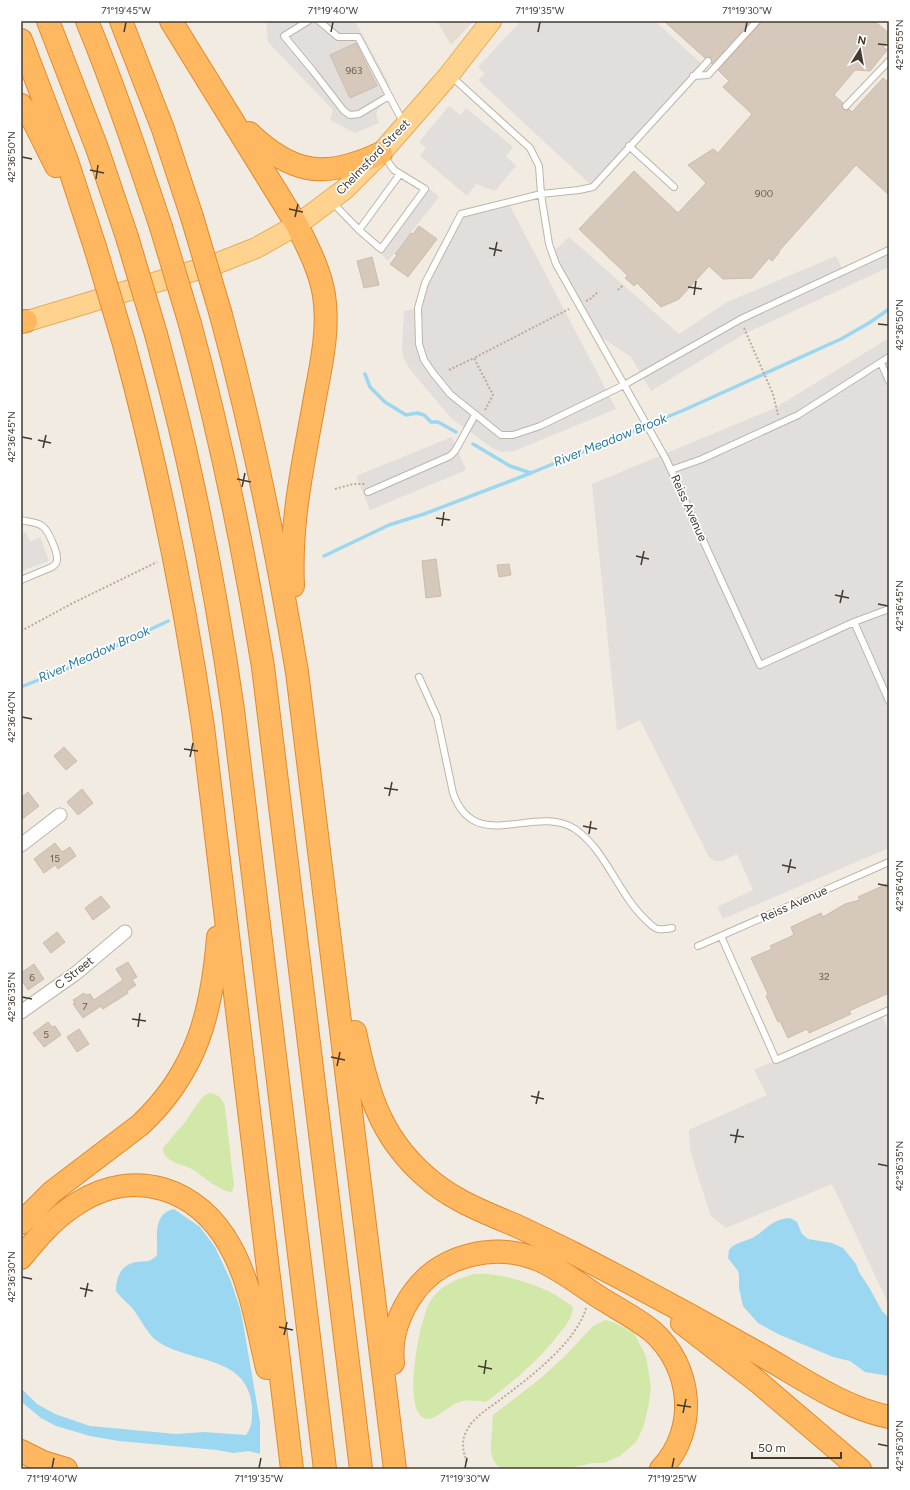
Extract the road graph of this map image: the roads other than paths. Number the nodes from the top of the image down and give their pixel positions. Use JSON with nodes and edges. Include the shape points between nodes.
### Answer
{"nodes":[{"id":1,"x":48,"y":21,"type":"edge"},
{"id":2,"x":87,"y":21,"type":"edge"},
{"id":3,"x":122,"y":21,"type":"edge"},
{"id":4,"x":172,"y":21,"type":"edge"},
{"id":5,"x":308,"y":21,"type":"edge"},
{"id":6,"x":319,"y":21,"type":"edge"},
{"id":7,"x":491,"y":21,"type":"edge"},
{"id":8,"x":757,"y":21,"type":"edge"},
{"id":9,"x":21,"y":40,"type":"edge"},
{"id":10,"x":708,"y":61,"type":"dead end"},
{"id":11,"x":889,"y":61,"type":"edge"},
{"id":12,"x":449,"y":75,"type":"junction"},
{"id":13,"x":693,"y":76,"type":"junction"},
{"id":14,"x":389,"y":96,"type":"junction"},
{"id":15,"x":21,"y":105,"type":"edge"},
{"id":16,"x":846,"y":106,"type":"dead end"},
{"id":17,"x":226,"y":107,"type":"junction"},
{"id":18,"x":405,"y":125,"type":"junction"},
{"id":19,"x":629,"y":146,"type":"junction"},
{"id":20,"x":381,"y":153,"type":"junction"},
{"id":21,"x":400,"y":174,"type":"junction"},
{"id":22,"x":674,"y":187,"type":"dead end"},
{"id":23,"x":541,"y":194,"type":"junction"},
{"id":24,"x":331,"y":201,"type":"junction"},
{"id":25,"x":297,"y":225,"type":"junction"},
{"id":26,"x":358,"y":230,"type":"junction"},
{"id":27,"x":95,"y":247,"type":"junction"},
{"id":28,"x":889,"y":250,"type":"edge"},
{"id":29,"x":23,"y":322,"type":"edge"},
{"id":30,"x":889,"y":357,"type":"edge"},
{"id":31,"x":881,"y":362,"type":"junction"},
{"id":32,"x":889,"y":381,"type":"edge"},
{"id":33,"x":624,"y":385,"type":"junction"},
{"id":34,"x":478,"y":417,"type":"junction"},
{"id":35,"x":671,"y":470,"type":"junction"},
{"id":36,"x":368,"y":492,"type":"dead end"},
{"id":37,"x":21,"y":520,"type":"edge"},
{"id":38,"x":21,"y":580,"type":"edge"},
{"id":39,"x":889,"y":609,"type":"edge"},
{"id":40,"x":854,"y":622,"type":"junction"},
{"id":41,"x":297,"y":672,"type":"junction"},
{"id":42,"x":419,"y":677,"type":"dead end"},
{"id":43,"x":889,"y":701,"type":"edge"},
{"id":44,"x":60,"y":815,"type":"dead end"},
{"id":45,"x":21,"y":845,"type":"edge"},
{"id":46,"x":218,"y":856,"type":"junction"},
{"id":47,"x":889,"y":862,"type":"edge"},
{"id":48,"x":324,"y":885,"type":"junction"},
{"id":49,"x":672,"y":928,"type":"dead end"},
{"id":50,"x":125,"y":932,"type":"dead end"},
{"id":51,"x":721,"y":936,"type":"junction"},
{"id":52,"x":698,"y":946,"type":"dead end"},
{"id":53,"x":889,"y":1010,"type":"edge"},
{"id":54,"x":21,"y":1012,"type":"edge"},
{"id":55,"x":21,"y":1223,"type":"edge"},
{"id":56,"x":21,"y":1258,"type":"edge"},
{"id":57,"x":593,"y":1264,"type":"junction"},
{"id":58,"x":388,"y":1409,"type":"junction"},
{"id":59,"x":889,"y":1417,"type":"edge"},
{"id":60,"x":21,"y":1450,"type":"edge"},
{"id":61,"x":66,"y":1469,"type":"edge"},
{"id":62,"x":291,"y":1469,"type":"edge"},
{"id":63,"x":325,"y":1469,"type":"edge"},
{"id":64,"x":361,"y":1469,"type":"edge"},
{"id":65,"x":395,"y":1469,"type":"edge"},
{"id":66,"x":661,"y":1469,"type":"edge"},
{"id":67,"x":860,"y":1469,"type":"edge"}],
"edges":[{"from":1,"to":63,"type":"highway","bridge":true,"via":[[97,148],[127,237],[156,334],[189,464],[206,547],[229,681]]},
{"from":2,"to":64,"type":"highway","bridge":true,"via":[[104,62],[161,227],[214,414],[234,504],[263,667]]},
{"from":3,"to":41,"type":"highway","bridge":true,"via":[[163,129],[221,315],[262,482]]},
{"from":4,"to":17,"type":"highway"},
{"from":5,"to":14,"type":"lane","via":[[284,36],[344,111],[350,115],[359,114]]},
{"from":6,"to":14,"type":"lane","via":[[338,37],[358,37]]},
{"from":7,"to":12,"type":"main road","name":"Chelmsford Street"},
{"from":8,"to":13,"type":"lane","via":[[708,74]]},
{"from":9,"to":27,"type":"highway"},
{"from":10,"to":13,"type":"lane"},
{"from":11,"to":16,"type":"lane"},
{"from":12,"to":18,"type":"main road","name":"Chelmsford Street"},
{"from":12,"to":23,"type":"lane","via":[[530,148],[539,166]]},
{"from":13,"to":19,"type":"lane"},
{"from":14,"to":18,"type":"lane"},
{"from":15,"to":27,"type":"highway","via":[[34,122]]},
{"from":17,"to":20,"type":"highway","via":[[259,143],[280,159],[293,164],[317,169],[341,168]]},
{"from":17,"to":25,"type":"highway"},
{"from":18,"to":20,"type":"main road","name":"Chelmsford Street"},
{"from":19,"to":22,"type":"lane"},
{"from":19,"to":23,"type":"lane","via":[[593,187]]},
{"from":20,"to":21,"type":"lane"},
{"from":20,"to":24,"type":"main road","name":"Chelmsford Street"},
{"from":21,"to":26,"type":"lane"},
{"from":21,"to":26,"type":"lane","via":[[425,189],[381,248]]},
{"from":23,"to":33,"type":"lane","via":[[556,264]]},
{"from":23,"to":34,"type":"lane","via":[[461,214],[425,283],[418,308],[418,335],[424,360],[450,394]]},
{"from":24,"to":25,"type":"main road","name":"Chelmsford Street"},
{"from":24,"to":26,"type":"lane"},
{"from":25,"to":29,"type":"main road","name":"Chelmsford Street","via":[[256,248],[213,266]]},
{"from":25,"to":41,"type":"highway","via":[[319,275],[326,324],[298,487],[294,525],[292,574]]},
{"from":27,"to":46,"type":"highway","bridge":true,"via":[[124,344],[156,470],[186,621],[203,726]]},
{"from":28,"to":33,"type":"lane","via":[[741,319]]},
{"from":30,"to":31,"type":"lane","name":"Reiss Avenue"},
{"from":31,"to":32,"type":"lane"},
{"from":31,"to":35,"type":"lane","name":"Reiss Avenue","via":[[798,415],[702,459]]},
{"from":33,"to":34,"type":"lane","via":[[540,426],[513,435],[501,435]]},
{"from":33,"to":35,"type":"lane"},
{"from":34,"to":36,"type":"lane","via":[[450,456]]},
{"from":35,"to":40,"type":"lane","name":"Reiss Avenue","via":[[760,666]]},
{"from":37,"to":38,"type":"lane","via":[[46,528],[57,559],[52,567]]},
{"from":39,"to":40,"type":"lane","name":"Reiss Avenue"},
{"from":40,"to":43,"type":"lane"},
{"from":41,"to":48,"type":"highway"},
{"from":42,"to":49,"type":"lane","via":[[437,717],[453,793],[462,813],[471,820],[489,826],[545,822],[574,828],[585,836],[598,852],[636,911],[656,929]]},
{"from":44,"to":45,"type":"street"},
{"from":46,"to":55,"type":"highway","via":[[218,936],[213,984],[205,1021],[186,1066],[172,1090],[152,1114],[52,1192]]},
{"from":46,"to":62,"type":"highway"},
{"from":47,"to":51,"type":"lane","name":"Reiss Avenue"},
{"from":48,"to":57,"type":"highway","via":[[364,1076],[375,1106],[396,1144],[423,1175],[446,1192],[470,1206]]},
{"from":48,"to":58,"type":"highway"},
{"from":50,"to":54,"type":"street","name":"C Street","via":[[75,974]]},
{"from":51,"to":52,"type":"lane","name":"Reiss Avenue"},
{"from":51,"to":53,"type":"lane","via":[[776,1060]]},
{"from":56,"to":62,"type":"highway","via":[[44,1231],[68,1209],[87,1197],[110,1188],[133,1185],[156,1187],[180,1195],[202,1210],[221,1231],[245,1277]]},
{"from":57,"to":59,"type":"highway","via":[[685,1312],[834,1397]]},
{"from":57,"to":67,"type":"highway","via":[[656,1304],[723,1354]]},
{"from":58,"to":65,"type":"highway"},
{"from":58,"to":66,"type":"highway","via":[[394,1374],[391,1350],[398,1321],[418,1287],[445,1265],[467,1256],[492,1252],[517,1254],[540,1261],[590,1291],[651,1331],[666,1347],[681,1374],[687,1404],[684,1426],[676,1448]]},
{"from":60,"to":61,"type":"highway","via":[[43,1462]]}]}
